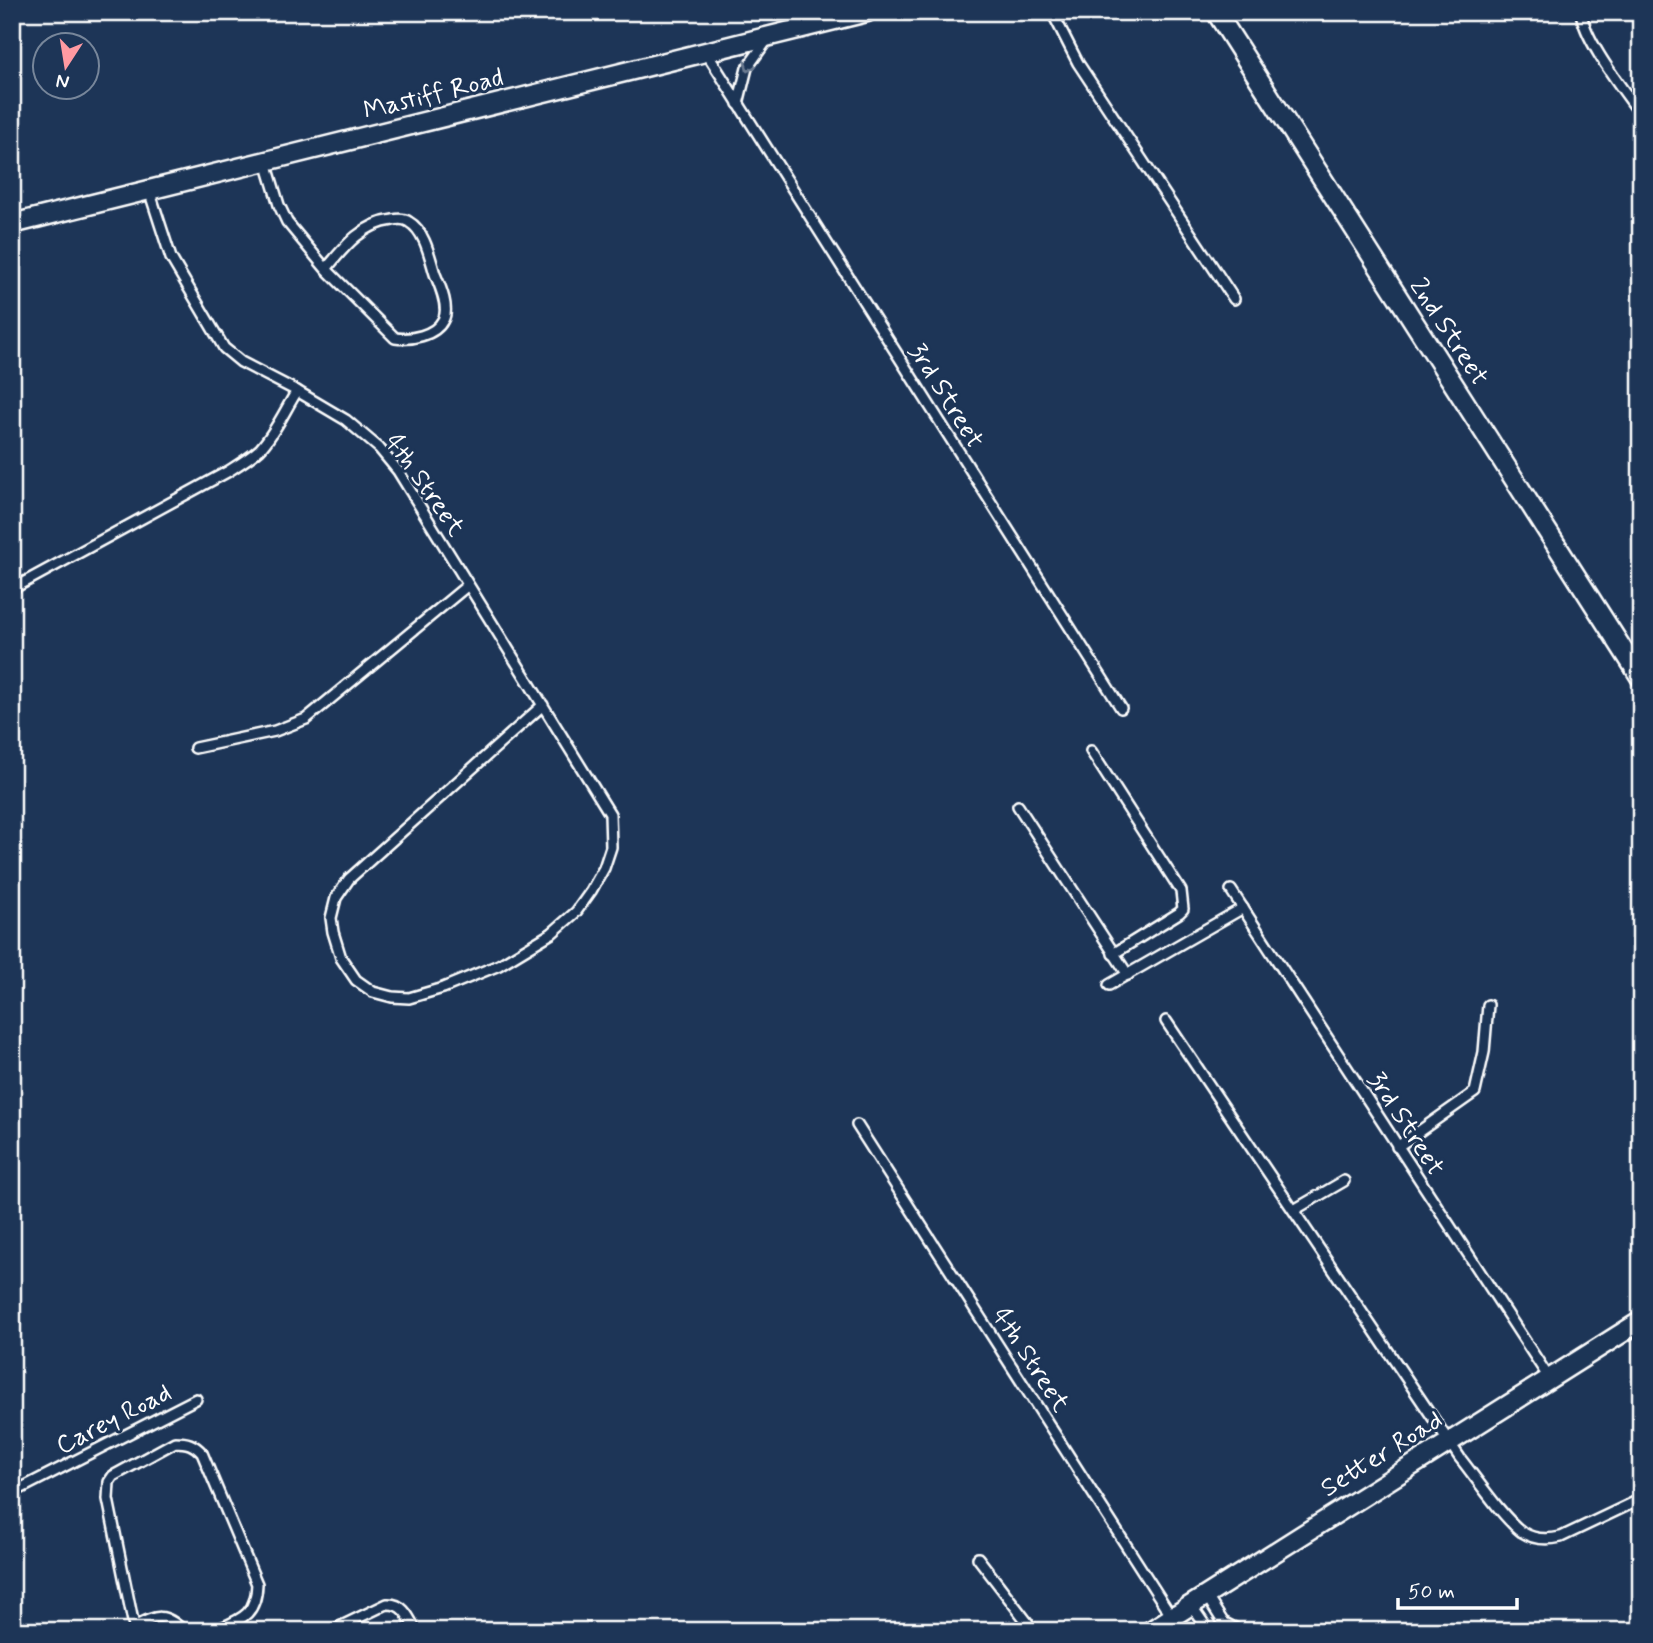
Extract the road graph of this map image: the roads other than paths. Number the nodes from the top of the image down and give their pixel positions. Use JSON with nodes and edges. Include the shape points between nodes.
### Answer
{"nodes":[{"id":1,"x":867,"y":12,"type":"edge"},
{"id":2,"x":1052,"y":12,"type":"edge"},
{"id":3,"x":1216,"y":12,"type":"edge"},
{"id":4,"x":1581,"y":12,"type":"edge"},
{"id":5,"x":770,"y":36,"type":"junction"},
{"id":6,"x":706,"y":52,"type":"junction"},
{"id":7,"x":738,"y":104,"type":"junction"},
{"id":8,"x":1641,"y":115,"type":"edge"},
{"id":9,"x":265,"y":162,"type":"junction"},
{"id":10,"x":149,"y":190,"type":"junction"},
{"id":11,"x":12,"y":224,"type":"edge"},
{"id":12,"x":326,"y":269,"type":"junction"},
{"id":13,"x":1234,"y":299,"type":"dead end"},
{"id":14,"x":297,"y":391,"type":"junction"},
{"id":15,"x":468,"y":585,"type":"junction"},
{"id":16,"x":12,"y":589,"type":"edge"},
{"id":17,"x":1641,"y":678,"type":"edge"},
{"id":18,"x":543,"y":705,"type":"junction"},
{"id":19,"x":1121,"y":708,"type":"dead end"},
{"id":20,"x":195,"y":748,"type":"dead end"},
{"id":21,"x":1091,"y":751,"type":"dead end"},
{"id":22,"x":1018,"y":806,"type":"dead end"},
{"id":23,"x":1231,"y":890,"type":"dead end"},
{"id":24,"x":1242,"y":908,"type":"junction"},
{"id":25,"x":1113,"y":954,"type":"junction"},
{"id":26,"x":1128,"y":975,"type":"junction"},
{"id":27,"x":1109,"y":985,"type":"dead end"},
{"id":28,"x":1488,"y":1005,"type":"dead end"},
{"id":29,"x":1166,"y":1021,"type":"dead end"},
{"id":30,"x":857,"y":1125,"type":"dead end"},
{"id":31,"x":1396,"y":1147,"type":"junction"},
{"id":32,"x":1344,"y":1181,"type":"dead end"},
{"id":33,"x":1294,"y":1210,"type":"junction"},
{"id":34,"x":1641,"y":1321,"type":"edge"},
{"id":35,"x":1549,"y":1378,"type":"junction"},
{"id":36,"x":196,"y":1399,"type":"dead end"},
{"id":37,"x":1450,"y":1440,"type":"junction"},
{"id":38,"x":12,"y":1493,"type":"edge"},
{"id":39,"x":1641,"y":1499,"type":"edge"},
{"id":40,"x":978,"y":1558,"type":"dead end"},
{"id":41,"x":1199,"y":1600,"type":"junction"},
{"id":42,"x":1172,"y":1617,"type":"junction"},
{"id":43,"x":135,"y":1629,"type":"edge"},
{"id":44,"x":184,"y":1631,"type":"edge"},
{"id":45,"x":214,"y":1631,"type":"edge"},
{"id":46,"x":331,"y":1631,"type":"edge"},
{"id":47,"x":416,"y":1631,"type":"edge"},
{"id":48,"x":1034,"y":1631,"type":"edge"},
{"id":49,"x":1150,"y":1631,"type":"edge"},
{"id":50,"x":1209,"y":1631,"type":"edge"},
{"id":51,"x":1240,"y":1631,"type":"edge"}],
"edges":[{"from":1,"to":5,"type":"street","name":"Mastiff Road"},
{"from":2,"to":13,"type":"lane","via":[[1077,63]]},
{"from":3,"to":17,"type":"street","name":"2nd Street"},
{"from":4,"to":8,"type":"lane","via":[[1589,37]]},
{"from":5,"to":6,"type":"street","name":"Mastiff Road"},
{"from":5,"to":7,"type":"lane","one_way":true,"via":[[747,68]]},
{"from":6,"to":7,"type":"lane","name":"3rd Street"},
{"from":6,"to":9,"type":"street","name":"Mastiff Road"},
{"from":7,"to":19,"type":"lane","name":"3rd Street"},
{"from":9,"to":10,"type":"street","name":"Mastiff Road"},
{"from":9,"to":12,"type":"lane","via":[[287,222]]},
{"from":10,"to":11,"type":"street","name":"Mastiff Road"},
{"from":10,"to":14,"type":"lane","name":"4th Street","via":[[171,258],[224,348]]},
{"from":12,"to":12,"type":"lane","via":[[370,226],[409,221],[424,242],[436,276],[445,310],[443,320],[425,334],[407,340],[395,338]]},
{"from":14,"to":15,"type":"lane","name":"4th Street","via":[[346,420],[379,448]]},
{"from":14,"to":16,"type":"lane","via":[[260,449],[249,457]]},
{"from":15,"to":18,"type":"lane","name":"4th Street"},
{"from":15,"to":20,"type":"lane","via":[[306,719],[275,731]]},
{"from":18,"to":18,"type":"lane","name":"4th Street","via":[[349,879],[336,898],[332,932],[341,958],[356,980],[373,992],[409,998],[499,965],[552,933],[592,891],[611,847],[610,814]]},
{"from":21,"to":25,"type":"lane","via":[[1181,891],[1183,902],[1179,913]]},
{"from":22,"to":25,"type":"lane"},
{"from":23,"to":24,"type":"lane","name":"3rd Street"},
{"from":24,"to":26,"type":"lane"},
{"from":24,"to":31,"type":"lane","name":"3rd Street"},
{"from":25,"to":26,"type":"lane"},
{"from":26,"to":27,"type":"lane"},
{"from":28,"to":31,"type":"lane","via":[[1475,1092]]},
{"from":29,"to":33,"type":"lane"},
{"from":30,"to":42,"type":"lane","name":"4th Street"},
{"from":31,"to":35,"type":"lane","name":"3rd Street"},
{"from":32,"to":33,"type":"lane"},
{"from":33,"to":37,"type":"lane"},
{"from":34,"to":35,"type":"street","name":"Setter Road"},
{"from":35,"to":37,"type":"street","name":"Setter Road"},
{"from":36,"to":38,"type":"lane","name":"Carey Road"},
{"from":37,"to":39,"type":"lane","via":[[1500,1508],[1522,1532],[1536,1538],[1561,1537]]},
{"from":37,"to":41,"type":"street","name":"Setter Road"},
{"from":40,"to":48,"type":"lane"},
{"from":41,"to":42,"type":"street","name":"Setter Road"},
{"from":41,"to":50,"type":"lane"},
{"from":41,"to":51,"type":"lane"},
{"from":42,"to":49,"type":"street","name":"Setter Road"},
{"from":43,"to":44,"type":"lane","via":[[163,1616]]},
{"from":43,"to":45,"type":"lane","via":[[108,1499],[109,1482],[175,1443],[185,1442],[202,1452],[257,1584],[252,1608],[244,1618]]},
{"from":46,"to":47,"type":"lane","via":[[394,1604],[405,1611]]}]}
